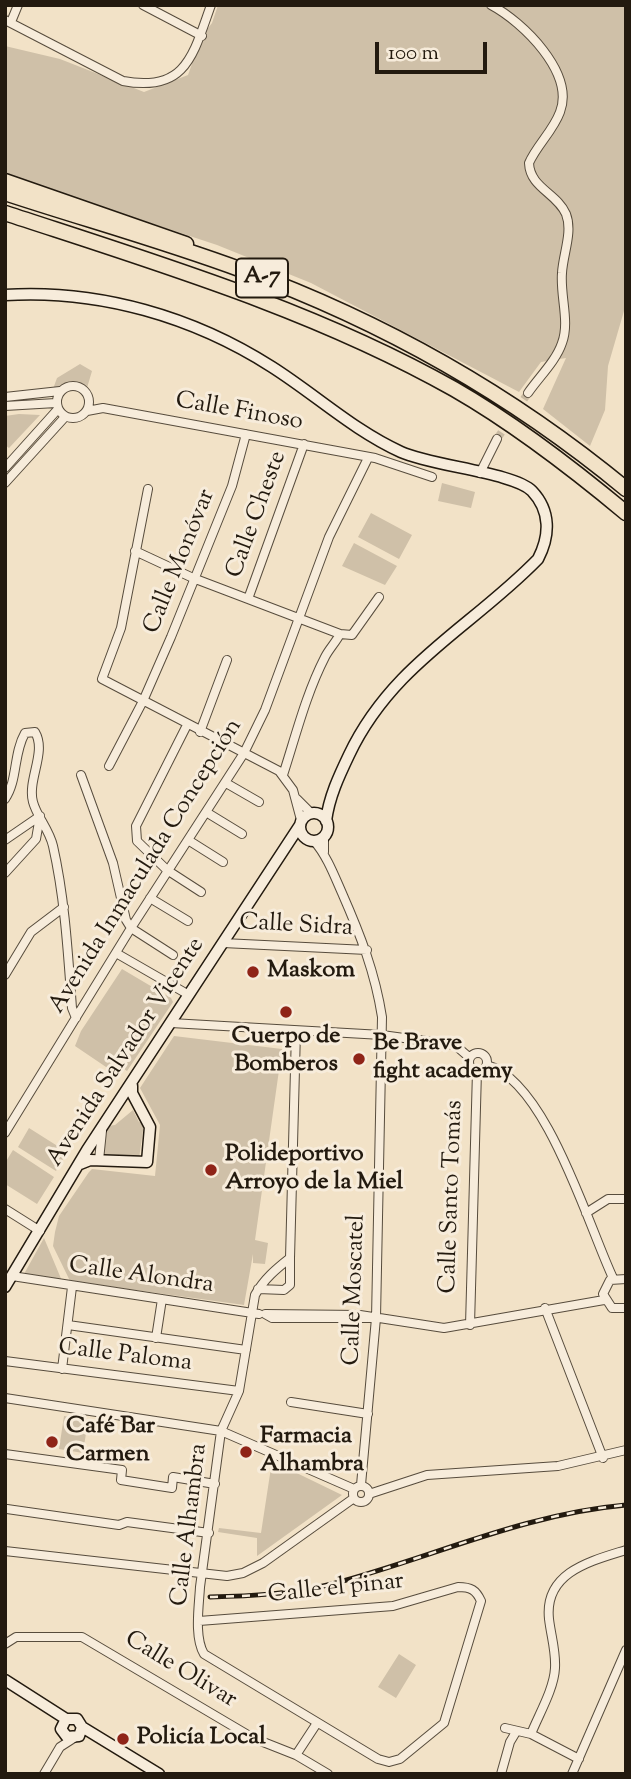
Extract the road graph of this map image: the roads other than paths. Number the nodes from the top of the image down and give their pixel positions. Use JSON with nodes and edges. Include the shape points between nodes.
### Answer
{"nodes":[{"id":1,"x":18,"y":5,"type":"edge"},
{"id":2,"x":143,"y":5,"type":"edge"},
{"id":3,"x":211,"y":5,"type":"edge"},
{"id":4,"x":491,"y":5,"type":"edge"},
{"id":5,"x":8,"y":21,"type":"edge"},
{"id":6,"x":201,"y":36,"type":"junction"},
{"id":7,"x":5,"y":181,"type":"edge"},
{"id":8,"x":5,"y":193,"type":"edge"},
{"id":9,"x":5,"y":213,"type":"edge"},
{"id":10,"x":5,"y":221,"type":"edge"},
{"id":11,"x":94,"y":242,"type":"junction"},
{"id":12,"x":242,"y":270,"type":"junction"},
{"id":13,"x":6,"y":295,"type":"edge"},
{"id":14,"x":60,"y":391,"type":"junction"},
{"id":15,"x":528,"y":393,"type":"tunnel mouth"},
{"id":16,"x":5,"y":397,"type":"edge"},
{"id":17,"x":89,"y":397,"type":"junction"},
{"id":18,"x":5,"y":406,"type":"edge"},
{"id":19,"x":57,"y":406,"type":"junction"},
{"id":20,"x":103,"y":408,"type":"junction"},
{"id":21,"x":87,"y":411,"type":"junction"},
{"id":22,"x":65,"y":417,"type":"junction"},
{"id":23,"x":246,"y":433,"type":"junction"},
{"id":24,"x":498,"y":439,"type":"tunnel mouth"},
{"id":25,"x":304,"y":444,"type":"junction"},
{"id":26,"x":371,"y":458,"type":"junction"},
{"id":27,"x":5,"y":468,"type":"edge"},
{"id":28,"x":480,"y":473,"type":"junction"},
{"id":29,"x":432,"y":477,"type":"dead end"},
{"id":30,"x":5,"y":483,"type":"edge"},
{"id":31,"x":148,"y":489,"type":"dead end"},
{"id":32,"x":626,"y":489,"type":"edge"},
{"id":33,"x":626,"y":513,"type":"edge"},
{"id":34,"x":135,"y":551,"type":"junction"},
{"id":35,"x":193,"y":578,"type":"junction"},
{"id":36,"x":379,"y":597,"type":"dead end"},
{"id":37,"x":248,"y":599,"type":"junction"},
{"id":38,"x":298,"y":618,"type":"junction"},
{"id":39,"x":340,"y":634,"type":"junction"},
{"id":40,"x":228,"y":660,"type":"dead end"},
{"id":41,"x":143,"y":701,"type":"junction"},
{"id":42,"x":187,"y":725,"type":"junction"},
{"id":43,"x":200,"y":732,"type":"junction"},
{"id":44,"x":244,"y":753,"type":"junction"},
{"id":45,"x":109,"y":766,"type":"dead end"},
{"id":46,"x":81,"y":775,"type":"dead end"},
{"id":47,"x":284,"y":775,"type":"junction"},
{"id":48,"x":226,"y":783,"type":"junction"},
{"id":49,"x":336,"y":784,"type":"junction"},
{"id":50,"x":8,"y":785,"type":"edge"},
{"id":51,"x":5,"y":799,"type":"edge"},
{"id":52,"x":258,"y":802,"type":"dead end"},
{"id":53,"x":206,"y":813,"type":"junction"},
{"id":54,"x":40,"y":816,"type":"junction"},
{"id":55,"x":306,"y":818,"type":"junction"},
{"id":56,"x":326,"y":821,"type":"junction"},
{"id":57,"x":242,"y":834,"type":"dead end"},
{"id":58,"x":314,"y":838,"type":"junction"},
{"id":59,"x":5,"y":840,"type":"edge"},
{"id":60,"x":188,"y":840,"type":"junction"},
{"id":61,"x":287,"y":844,"type":"junction"},
{"id":62,"x":223,"y":862,"type":"dead end"},
{"id":63,"x":167,"y":870,"type":"junction"},
{"id":64,"x":5,"y":873,"type":"edge"},
{"id":65,"x":201,"y":892,"type":"dead end"},
{"id":66,"x":150,"y":898,"type":"junction"},
{"id":67,"x":64,"y":907,"type":"junction"},
{"id":68,"x":188,"y":921,"type":"dead end"},
{"id":69,"x":131,"y":928,"type":"junction"},
{"id":70,"x":223,"y":943,"type":"junction"},
{"id":71,"x":367,"y":950,"type":"junction"},
{"id":72,"x":116,"y":953,"type":"junction"},
{"id":73,"x":173,"y":955,"type":"dead end"},
{"id":74,"x":5,"y":975,"type":"edge"},
{"id":75,"x":188,"y":995,"type":"junction"},
{"id":76,"x":76,"y":1018,"type":"junction"},
{"id":77,"x":171,"y":1023,"type":"junction"},
{"id":78,"x":296,"y":1031,"type":"junction"},
{"id":79,"x":382,"y":1035,"type":"junction"},
{"id":80,"x":470,"y":1058,"type":"junction"},
{"id":81,"x":487,"y":1065,"type":"junction"},
{"id":82,"x":477,"y":1071,"type":"junction"},
{"id":83,"x":132,"y":1086,"type":"junction"},
{"id":84,"x":103,"y":1128,"type":"junction"},
{"id":85,"x":5,"y":1133,"type":"edge"},
{"id":86,"x":99,"y":1160,"type":"junction"},
{"id":87,"x":79,"y":1165,"type":"junction"},
{"id":88,"x":626,"y":1199,"type":"edge"},
{"id":89,"x":5,"y":1209,"type":"edge"},
{"id":90,"x":586,"y":1213,"type":"junction"},
{"id":91,"x":40,"y":1231,"type":"junction"},
{"id":92,"x":290,"y":1258,"type":"junction"},
{"id":93,"x":12,"y":1276,"type":"junction"},
{"id":94,"x":613,"y":1278,"type":"junction"},
{"id":95,"x":626,"y":1279,"type":"edge"},
{"id":96,"x":5,"y":1287,"type":"edge"},
{"id":97,"x":72,"y":1287,"type":"junction"},
{"id":98,"x":258,"y":1289,"type":"junction"},
{"id":99,"x":162,"y":1299,"type":"junction"},
{"id":100,"x":604,"y":1300,"type":"junction"},
{"id":101,"x":545,"y":1308,"type":"junction"},
{"id":102,"x":626,"y":1308,"type":"edge"},
{"id":103,"x":254,"y":1313,"type":"junction"},
{"id":104,"x":376,"y":1318,"type":"junction"},
{"id":105,"x":68,"y":1325,"type":"junction"},
{"id":106,"x":470,"y":1325,"type":"junction"},
{"id":107,"x":156,"y":1338,"type":"junction"},
{"id":108,"x":246,"y":1350,"type":"junction"},
{"id":109,"x":5,"y":1361,"type":"edge"},
{"id":110,"x":62,"y":1369,"type":"junction"},
{"id":111,"x":239,"y":1391,"type":"junction"},
{"id":112,"x":5,"y":1398,"type":"edge"},
{"id":113,"x":291,"y":1402,"type":"dead end"},
{"id":114,"x":368,"y":1414,"type":"junction"},
{"id":115,"x":221,"y":1432,"type":"junction"},
{"id":116,"x":626,"y":1450,"type":"edge"},
{"id":117,"x":5,"y":1454,"type":"edge"},
{"id":118,"x":603,"y":1458,"type":"junction"},
{"id":119,"x":215,"y":1484,"type":"junction"},
{"id":120,"x":356,"y":1491,"type":"junction"},
{"id":121,"x":369,"y":1494,"type":"junction"},
{"id":122,"x":7,"y":1509,"type":"dead end"},
{"id":123,"x":209,"y":1533,"type":"junction"},
{"id":124,"x":626,"y":1550,"type":"edge"},
{"id":125,"x":5,"y":1551,"type":"edge"},
{"id":126,"x":202,"y":1574,"type":"junction"},
{"id":127,"x":199,"y":1620,"type":"junction"},
{"id":128,"x":5,"y":1644,"type":"edge"},
{"id":129,"x":626,"y":1650,"type":"edge"},
{"id":130,"x":623,"y":1667,"type":"edge"},
{"id":131,"x":5,"y":1680,"type":"edge"},
{"id":132,"x":317,"y":1723,"type":"junction"},
{"id":133,"x":63,"y":1725,"type":"junction"},
{"id":134,"x":505,"y":1728,"type":"dead end"},
{"id":135,"x":516,"y":1732,"type":"junction"},
{"id":136,"x":78,"y":1734,"type":"junction"},
{"id":137,"x":531,"y":1734,"type":"junction"},
{"id":138,"x":60,"y":1747,"type":"junction"},
{"id":139,"x":296,"y":1755,"type":"junction"},
{"id":140,"x":579,"y":1759,"type":"junction"},
{"id":141,"x":44,"y":1774,"type":"edge"},
{"id":142,"x":159,"y":1774,"type":"edge"},
{"id":143,"x":328,"y":1774,"type":"edge"},
{"id":144,"x":501,"y":1774,"type":"edge"},
{"id":145,"x":572,"y":1774,"type":"edge"}],
"edges":[{"from":1,"to":5,"type":"street"},
{"from":2,"to":6,"type":"street"},
{"from":3,"to":6,"type":"street"},
{"from":4,"to":15,"type":"street","via":[[535,41],[553,63],[563,95],[561,112],[529,163],[529,173],[567,216],[562,271],[565,335],[559,351]]},
{"from":5,"to":6,"type":"street","via":[[123,81],[144,85],[163,83],[182,69]]},
{"from":7,"to":12,"type":"highway","via":[[167,235]]},
{"from":8,"to":12,"type":"highway","number":"A-7"},
{"from":9,"to":11,"type":"highway","number":"A-7"},
{"from":10,"to":11,"type":"highway"},
{"from":11,"to":33,"type":"highway","number":"A-7","via":[[323,325],[454,389],[534,441]]},
{"from":12,"to":32,"type":"highway","number":"A-7","via":[[392,334],[464,373]]},
{"from":13,"to":28,"type":"street","via":[[106,300],[191,326],[270,366],[344,421],[400,451]]},
{"from":14,"to":16,"type":"street"},
{"from":14,"to":17,"type":"street","via":[[74,386]]},
{"from":14,"to":19,"type":"street"},
{"from":17,"to":20,"type":"street","name":"Calle Finoso"},
{"from":17,"to":21,"type":"street"},
{"from":18,"to":19,"type":"street"},
{"from":19,"to":22,"type":"street"},
{"from":19,"to":27,"type":"street"},
{"from":20,"to":21,"type":"street","name":"Calle Finoso"},
{"from":20,"to":23,"type":"street","name":"Calle Finoso"},
{"from":21,"to":22,"type":"street","via":[[79,418]]},
{"from":22,"to":30,"type":"street"},
{"from":23,"to":25,"type":"street","name":"Calle Finoso"},
{"from":23,"to":35,"type":"street","name":"Calle Monóvar","via":[[233,486]]},
{"from":24,"to":28,"type":"street"},
{"from":25,"to":26,"type":"street","name":"Calle Finoso"},
{"from":25,"to":37,"type":"street","name":"Calle Cheste"},
{"from":26,"to":29,"type":"street","name":"Calle Finoso"},
{"from":26,"to":38,"type":"street","name":"Avenida Inmaculada Concepción","via":[[329,537]]},
{"from":28,"to":49,"type":"street","via":[[518,481],[533,492],[545,514],[545,545],[532,566],[397,682],[364,726]]},
{"from":31,"to":34,"type":"street"},
{"from":34,"to":35,"type":"street"},
{"from":34,"to":41,"type":"street","via":[[121,628],[102,679]]},
{"from":35,"to":37,"type":"street"},
{"from":35,"to":41,"type":"street","name":"Calle Monóvar"},
{"from":36,"to":39,"type":"street","via":[[352,635]]},
{"from":37,"to":38,"type":"street"},
{"from":38,"to":39,"type":"street"},
{"from":38,"to":44,"type":"street","name":"Avenida Inmaculada Concepción","via":[[265,710]]},
{"from":39,"to":47,"type":"street","via":[[321,665]]},
{"from":40,"to":43,"type":"street"},
{"from":41,"to":42,"type":"street"},
{"from":41,"to":45,"type":"street","name":"Calle Monóvar"},
{"from":42,"to":43,"type":"street"},
{"from":42,"to":63,"type":"street","via":[[136,826],[137,841]]},
{"from":43,"to":44,"type":"street"},
{"from":44,"to":47,"type":"street"},
{"from":44,"to":48,"type":"street","name":"Avenida Inmaculada Concepción"},
{"from":46,"to":69,"type":"street"},
{"from":47,"to":55,"type":"street"},
{"from":48,"to":52,"type":"street"},
{"from":48,"to":53,"type":"street","name":"Avenida Inmaculada Concepción"},
{"from":49,"to":55,"type":"street","name":"Avenida Salvador Vicente"},
{"from":49,"to":56,"type":"street"},
{"from":50,"to":51,"type":"street"},
{"from":50,"to":54,"type":"street","via":[[18,744],[25,733],[35,733],[38,750],[32,789]]},
{"from":53,"to":57,"type":"street"},
{"from":53,"to":60,"type":"street","name":"Avenida Inmaculada Concepción"},
{"from":54,"to":59,"type":"street"},
{"from":54,"to":64,"type":"street","via":[[36,839]]},
{"from":54,"to":67,"type":"street","via":[[52,844]]},
{"from":55,"to":56,"type":"street"},
{"from":55,"to":58,"type":"street"},
{"from":55,"to":61,"type":"street","name":"Avenida Salvador Vicente"},
{"from":56,"to":58,"type":"street","via":[[328,829]]},
{"from":58,"to":61,"type":"street"},
{"from":58,"to":71,"type":"street","name":"Calle Moscatel"},
{"from":60,"to":62,"type":"street"},
{"from":60,"to":63,"type":"street","name":"Avenida Inmaculada Concepción"},
{"from":61,"to":70,"type":"street","name":"Avenida Salvador Vicente"},
{"from":63,"to":65,"type":"street"},
{"from":63,"to":66,"type":"street","name":"Avenida Inmaculada Concepción"},
{"from":66,"to":68,"type":"street"},
{"from":66,"to":69,"type":"street","name":"Avenida Inmaculada Concepción"},
{"from":67,"to":74,"type":"street","via":[[31,932]]},
{"from":67,"to":76,"type":"street"},
{"from":69,"to":72,"type":"street","name":"Avenida Inmaculada Concepción"},
{"from":69,"to":73,"type":"street"},
{"from":70,"to":71,"type":"street","name":"Calle Sidra"},
{"from":70,"to":75,"type":"street","name":"Avenida Salvador Vicente"},
{"from":71,"to":79,"type":"street","name":"Calle Moscatel","via":[[377,980]]},
{"from":72,"to":75,"type":"street"},
{"from":72,"to":76,"type":"street","name":"Avenida Inmaculada Concepción"},
{"from":75,"to":77,"type":"street","name":"Avenida Salvador Vicente"},
{"from":76,"to":85,"type":"street","name":"Avenida Inmaculada Concepción"},
{"from":77,"to":78,"type":"street"},
{"from":77,"to":83,"type":"street","name":"Avenida Salvador Vicente"},
{"from":78,"to":79,"type":"street"},
{"from":78,"to":92,"type":"street"},
{"from":79,"to":80,"type":"street","via":[[455,1045]]},
{"from":79,"to":104,"type":"street","name":"Calle Moscatel"},
{"from":80,"to":81,"type":"street","via":[[480,1053]]},
{"from":80,"to":82,"type":"street","via":[[470,1066]]},
{"from":81,"to":82,"type":"street"},
{"from":81,"to":90,"type":"street","via":[[499,1068],[536,1107]]},
{"from":82,"to":106,"type":"street","name":"Calle Santo Tomás"},
{"from":83,"to":84,"type":"street","name":"Avenida Salvador Vicente"},
{"from":83,"to":86,"type":"street","via":[[150,1127],[147,1162]]},
{"from":84,"to":86,"type":"street"},
{"from":84,"to":87,"type":"street","name":"Avenida Salvador Vicente"},
{"from":86,"to":87,"type":"street"},
{"from":87,"to":91,"type":"street","name":"Avenida Salvador Vicente"},
{"from":88,"to":90,"type":"street","via":[[608,1199]]},
{"from":89,"to":91,"type":"street"},
{"from":90,"to":94,"type":"street"},
{"from":91,"to":93,"type":"street","name":"Avenida Salvador Vicente"},
{"from":92,"to":98,"type":"street"},
{"from":92,"to":98,"type":"street","via":[[290,1285],[284,1290]]},
{"from":93,"to":96,"type":"street","name":"Avenida Salvador Vicente"},
{"from":93,"to":97,"type":"street","name":"Calle Alondra"},
{"from":94,"to":95,"type":"street"},
{"from":94,"to":100,"type":"street","via":[[603,1289]]},
{"from":97,"to":99,"type":"street","name":"Calle Alondra"},
{"from":97,"to":105,"type":"street"},
{"from":98,"to":103,"type":"street","name":"Calle Alhambra"},
{"from":99,"to":103,"type":"street","name":"Calle Alondra"},
{"from":99,"to":107,"type":"street"},
{"from":100,"to":101,"type":"street","name":"Calle Alondra"},
{"from":100,"to":102,"type":"street","via":[[612,1308]]},
{"from":101,"to":106,"type":"street","name":"Calle Alondra"},
{"from":101,"to":118,"type":"street"},
{"from":103,"to":104,"type":"street","name":"Calle Alondra"},
{"from":103,"to":108,"type":"street","name":"Calle Alhambra"},
{"from":104,"to":106,"type":"street","name":"Calle Alondra","via":[[444,1328]]},
{"from":104,"to":114,"type":"street","name":"Calle Moscatel"},
{"from":105,"to":107,"type":"street"},
{"from":105,"to":110,"type":"street"},
{"from":107,"to":108,"type":"street"},
{"from":108,"to":111,"type":"street","name":"Calle Alhambra"},
{"from":109,"to":110,"type":"street","name":"Calle Paloma"},
{"from":110,"to":111,"type":"street","name":"Calle Paloma"},
{"from":111,"to":115,"type":"street","name":"Calle Alhambra"},
{"from":112,"to":115,"type":"street"},
{"from":113,"to":114,"type":"street"},
{"from":114,"to":120,"type":"street","name":"Calle Moscatel"},
{"from":115,"to":119,"type":"street","name":"Calle Alhambra"},
{"from":115,"to":120,"type":"street"},
{"from":116,"to":118,"type":"street"},
{"from":117,"to":119,"type":"street","via":[[122,1470],[121,1480],[172,1488],[173,1477]]},
{"from":118,"to":121,"type":"street","via":[[558,1466],[427,1475]]},
{"from":119,"to":123,"type":"street","name":"Calle Alhambra"},
{"from":120,"to":121,"type":"street"},
{"from":120,"to":121,"type":"street","via":[[363,1502]]},
{"from":120,"to":126,"type":"street","via":[[263,1563],[227,1576]]},
{"from":122,"to":123,"type":"street"},
{"from":123,"to":126,"type":"street","name":"Calle Alhambra"},
{"from":124,"to":137,"type":"street","via":[[574,1568],[556,1585],[548,1607],[554,1676]]},
{"from":125,"to":126,"type":"street"},
{"from":126,"to":127,"type":"street","name":"Calle Alhambra"},
{"from":127,"to":132,"type":"street","name":"Calle el pinar","via":[[201,1649],[210,1660]]},
{"from":127,"to":132,"type":"street","name":"Calle el pinar","via":[[393,1606],[458,1587],[477,1592],[481,1601],[448,1716],[440,1728],[400,1759],[389,1762]]},
{"from":128,"to":139,"type":"street","name":"Calle Olivar","via":[[16,1637],[82,1637],[253,1738]]},
{"from":129,"to":130,"type":"street"},
{"from":130,"to":140,"type":"street"},
{"from":131,"to":133,"type":"street","via":[[53,1710]]},
{"from":132,"to":139,"type":"street"},
{"from":133,"to":136,"type":"street","via":[[67,1737]]},
{"from":133,"to":136,"type":"street","via":[[76,1719]]},
{"from":133,"to":138,"type":"street"},
{"from":134,"to":135,"type":"street"},
{"from":135,"to":137,"type":"street"},
{"from":135,"to":144,"type":"street"},
{"from":136,"to":138,"type":"street"},
{"from":136,"to":142,"type":"street","via":[[99,1738]]},
{"from":137,"to":140,"type":"street"},
{"from":138,"to":141,"type":"street"},
{"from":139,"to":143,"type":"street","name":"Calle Olivar"},
{"from":140,"to":145,"type":"street"}]}
